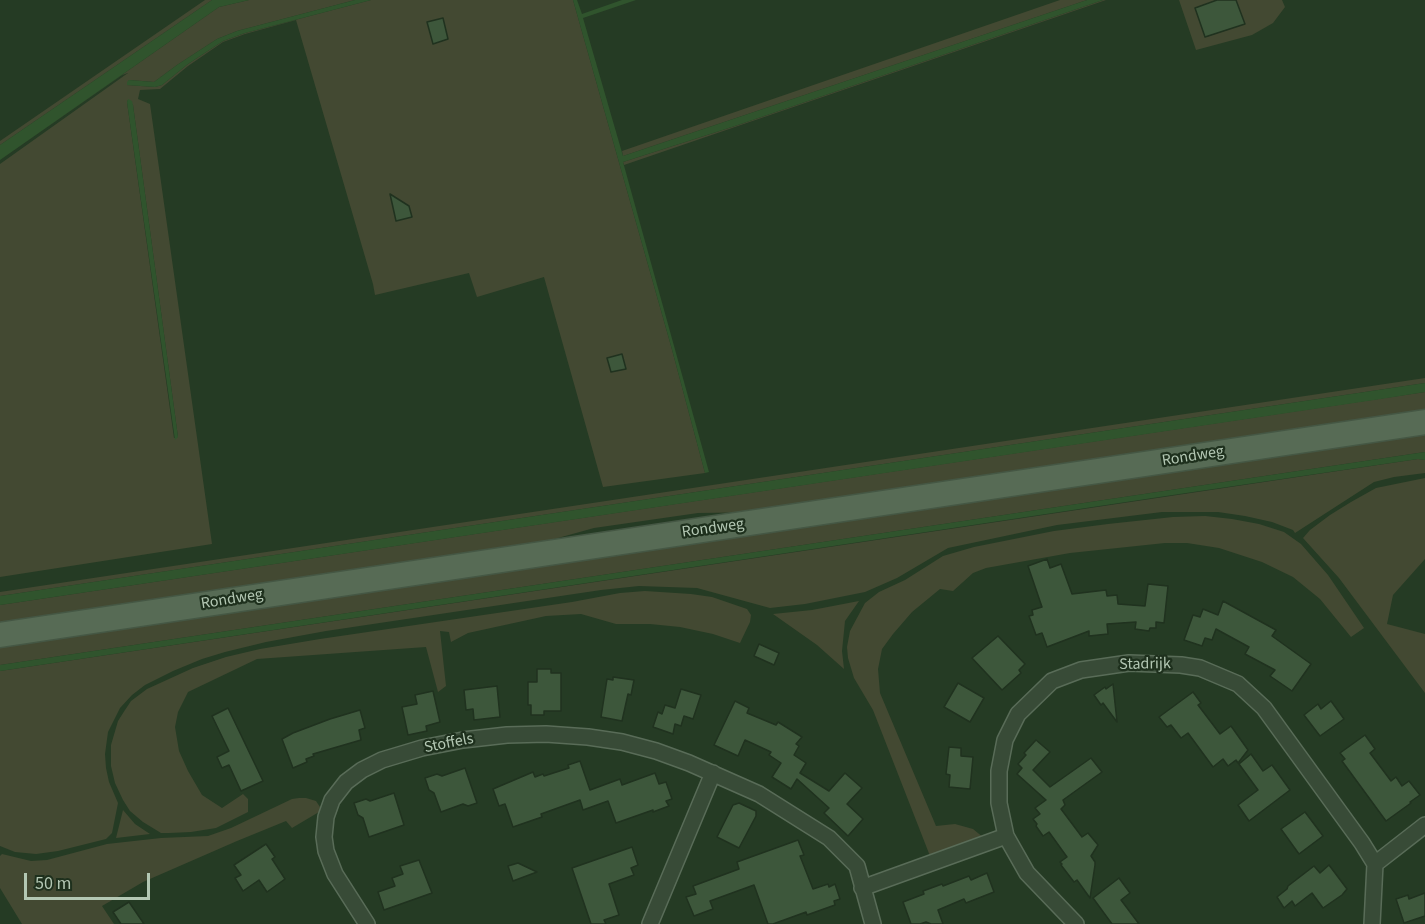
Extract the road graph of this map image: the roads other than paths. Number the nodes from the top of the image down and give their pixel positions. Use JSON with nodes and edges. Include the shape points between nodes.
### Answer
{"nodes":[{"id":1,"x":1425,"y":422,"type":"edge"},
{"id":2,"x":0,"y":635,"type":"edge"},
{"id":3,"x":713,"y":773,"type":"junction"},
{"id":4,"x":1425,"y":825,"type":"edge"},
{"id":5,"x":1006,"y":836,"type":"junction"},
{"id":6,"x":1375,"y":864,"type":"junction"},
{"id":7,"x":862,"y":888,"type":"junction"},
{"id":8,"x":367,"y":924,"type":"edge"},
{"id":9,"x":650,"y":924,"type":"edge"},
{"id":10,"x":873,"y":924,"type":"edge"},
{"id":11,"x":1076,"y":924,"type":"edge"},
{"id":12,"x":1372,"y":924,"type":"edge"}],
"edges":[{"from":1,"to":2,"type":"main road","name":"Rondweg"},
{"from":3,"to":7,"type":"street","name":"Stoffels","via":[[759,794],[829,838],[857,866]]},
{"from":3,"to":8,"type":"street","name":"Stoffels","via":[[622,742],[546,734],[463,740],[382,760],[346,782],[332,800],[324,837],[335,874]]},
{"from":3,"to":9,"type":"street"},
{"from":4,"to":6,"type":"street"},
{"from":5,"to":6,"type":"street","name":"Stadrijk","via":[[999,803],[999,771],[1005,740],[1018,714],[1034,697],[1052,681],[1081,670],[1128,663],[1181,665],[1200,668],[1238,684],[1264,708]]},
{"from":5,"to":7,"type":"street"},
{"from":5,"to":11,"type":"street","name":"Stadrijk","via":[[1027,873]]},
{"from":6,"to":12,"type":"street"},
{"from":7,"to":10,"type":"street","name":"Stoffels"}]}
